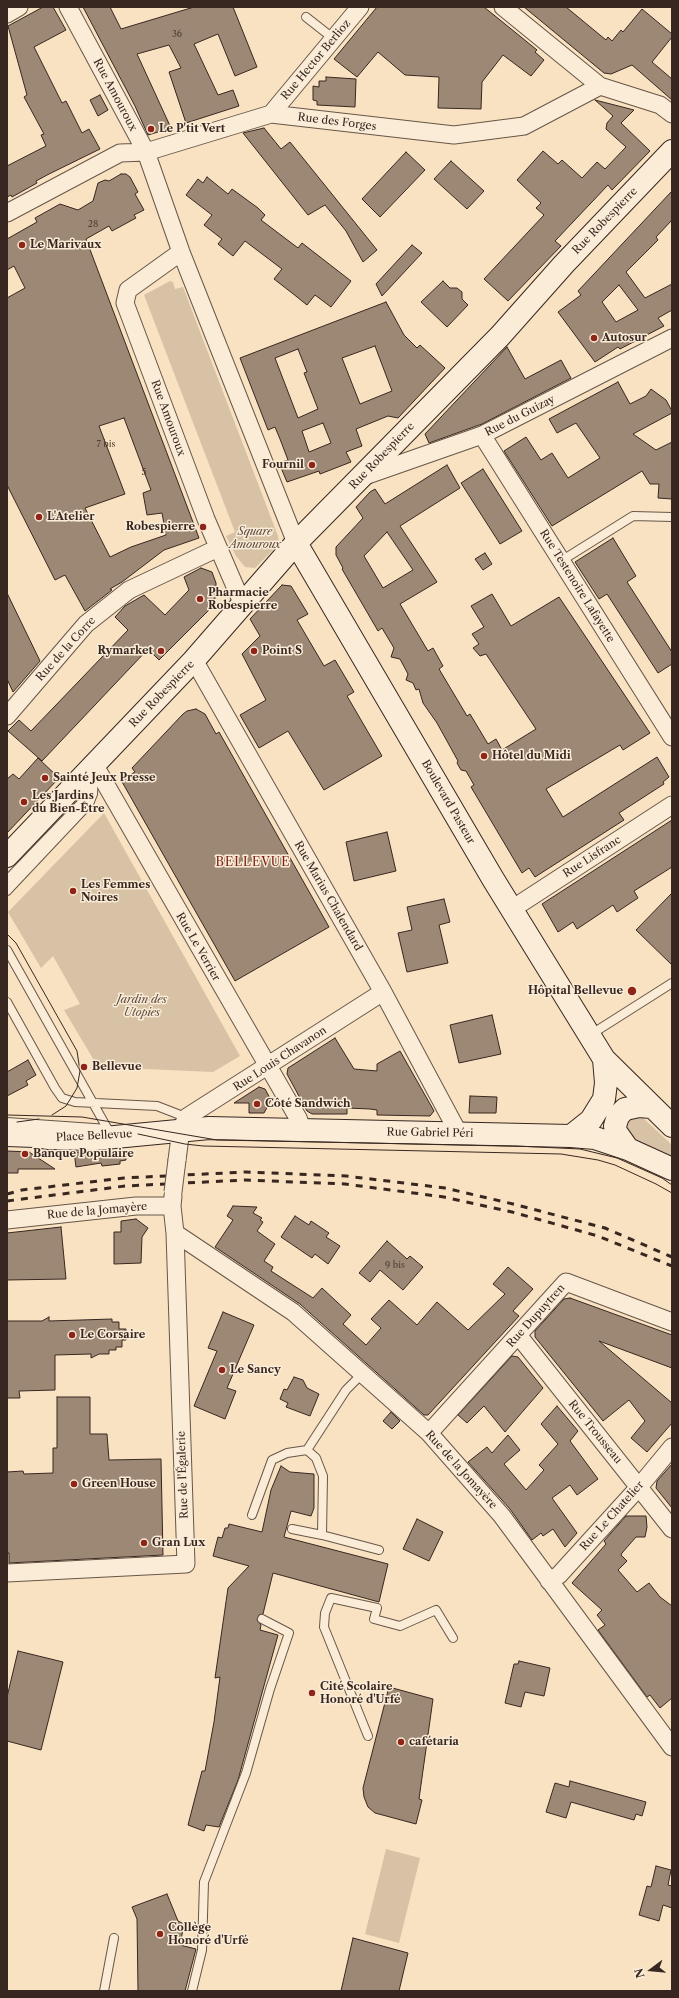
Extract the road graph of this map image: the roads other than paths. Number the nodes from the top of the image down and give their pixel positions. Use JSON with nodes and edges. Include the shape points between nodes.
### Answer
{"nodes":[{"id":1,"x":19,"y":7,"type":"edge"},
{"id":2,"x":68,"y":7,"type":"edge"},
{"id":3,"x":360,"y":7,"type":"edge"},
{"id":4,"x":503,"y":7,"type":"edge"},
{"id":5,"x":7,"y":14,"type":"edge"},
{"id":6,"x":306,"y":17,"type":"dead end"},
{"id":7,"x":334,"y":39,"type":"junction"},
{"id":8,"x":600,"y":86,"type":"junction"},
{"id":9,"x":271,"y":114,"type":"junction"},
{"id":10,"x":672,"y":114,"type":"edge"},
{"id":11,"x":672,"y":151,"type":"edge"},
{"id":12,"x":146,"y":152,"type":"junction"},
{"id":13,"x":7,"y":214,"type":"edge"},
{"id":14,"x":181,"y":252,"type":"junction"},
{"id":15,"x":672,"y":338,"type":"edge"},
{"id":16,"x":482,"y":435,"type":"junction"},
{"id":17,"x":362,"y":477,"type":"junction"},
{"id":18,"x":672,"y":517,"type":"edge"},
{"id":19,"x":296,"y":543,"type":"junction"},
{"id":20,"x":218,"y":548,"type":"junction"},
{"id":21,"x":561,"y":561,"type":"junction"},
{"id":22,"x":243,"y":605,"type":"junction"},
{"id":23,"x":194,"y":660,"type":"junction"},
{"id":24,"x":7,"y":716,"type":"edge"},
{"id":25,"x":672,"y":738,"type":"edge"},
{"id":26,"x":94,"y":764,"type":"junction"},
{"id":27,"x":672,"y":805,"type":"edge"},
{"id":28,"x":7,"y":856,"type":"edge"},
{"id":29,"x":7,"y":880,"type":"edge"},
{"id":30,"x":7,"y":891,"type":"edge"},
{"id":31,"x":512,"y":909,"type":"junction"},
{"id":32,"x":7,"y":950,"type":"edge"},
{"id":33,"x":672,"y":983,"type":"edge"},
{"id":34,"x":383,"y":992,"type":"junction"},
{"id":35,"x":7,"y":1002,"type":"edge"},
{"id":36,"x":589,"y":1035,"type":"junction"},
{"id":37,"x":604,"y":1059,"type":"junction"},
{"id":38,"x":267,"y":1067,"type":"junction"},
{"id":39,"x":92,"y":1103,"type":"junction"},
{"id":40,"x":651,"y":1107,"type":"junction"},
{"id":41,"x":7,"y":1122,"type":"edge"},
{"id":42,"x":184,"y":1123,"type":"junction"},
{"id":43,"x":672,"y":1126,"type":"edge"},
{"id":44,"x":300,"y":1130,"type":"junction"},
{"id":45,"x":110,"y":1133,"type":"junction"},
{"id":46,"x":459,"y":1134,"type":"junction"},
{"id":47,"x":7,"y":1135,"type":"edge"},
{"id":48,"x":571,"y":1136,"type":"junction"},
{"id":49,"x":628,"y":1148,"type":"junction"},
{"id":50,"x":672,"y":1169,"type":"edge"},
{"id":51,"x":172,"y":1199,"type":"junction"},
{"id":52,"x":7,"y":1220,"type":"edge"},
{"id":53,"x":175,"y":1233,"type":"junction"},
{"id":54,"x":672,"y":1322,"type":"edge"},
{"id":55,"x":518,"y":1336,"type":"junction"},
{"id":56,"x":363,"y":1374,"type":"junction"},
{"id":57,"x":429,"y":1433,"type":"junction"},
{"id":58,"x":672,"y":1448,"type":"edge"},
{"id":59,"x":306,"y":1450,"type":"junction"},
{"id":60,"x":639,"y":1487,"type":"junction"},
{"id":61,"x":252,"y":1515,"type":"dead end"},
{"id":62,"x":292,"y":1529,"type":"dead end"},
{"id":63,"x":672,"y":1529,"type":"edge"},
{"id":64,"x":322,"y":1535,"type":"junction"},
{"id":65,"x":379,"y":1550,"type":"dead end"},
{"id":66,"x":7,"y":1574,"type":"edge"},
{"id":67,"x":549,"y":1581,"type":"junction"},
{"id":68,"x":262,"y":1619,"type":"dead end"},
{"id":69,"x":453,"y":1638,"type":"dead end"},
{"id":70,"x":368,"y":1736,"type":"dead end"},
{"id":71,"x":672,"y":1747,"type":"edge"},
{"id":72,"x":114,"y":1938,"type":"dead end"},
{"id":73,"x":104,"y":1991,"type":"edge"},
{"id":74,"x":192,"y":1991,"type":"edge"}],
"edges":[{"from":1,"to":5,"type":"street"},
{"from":2,"to":12,"type":"street","name":"Rue Amouroux"},
{"from":3,"to":7,"type":"street","name":"Rue Hector Berlioz"},
{"from":4,"to":8,"type":"street"},
{"from":6,"to":7,"type":"lane"},
{"from":7,"to":9,"type":"street","name":"Rue Hector Berlioz"},
{"from":8,"to":9,"type":"street","name":"Rue des Forges","via":[[524,126],[454,136]]},
{"from":8,"to":10,"type":"street","via":[[660,105]]},
{"from":9,"to":12,"type":"street","name":"Rue des Forges"},
{"from":11,"to":17,"type":"main road","name":"Rue Robespierre","via":[[564,264],[500,336]]},
{"from":12,"to":13,"type":"street","name":"Rue des Forges","via":[[120,153]]},
{"from":12,"to":14,"type":"street","name":"Rue Amouroux"},
{"from":14,"to":19,"type":"street","name":"Rue Amouroux"},
{"from":14,"to":20,"type":"street","name":"Rue Amouroux","via":[[128,290],[125,303]]},
{"from":15,"to":16,"type":"street","name":"Rue du Guizay"},
{"from":16,"to":17,"type":"street","name":"Rue du Guizay"},
{"from":16,"to":21,"type":"street","name":"Rue Testenoire Lafayette"},
{"from":17,"to":19,"type":"main road","name":"Rue Robespierre"},
{"from":18,"to":21,"type":"lane","via":[[633,516]]},
{"from":19,"to":22,"type":"main road","name":"Rue Robespierre"},
{"from":19,"to":31,"type":"main road","name":"Boulevard Pasteur"},
{"from":20,"to":22,"type":"street","name":"Rue Amouroux"},
{"from":20,"to":24,"type":"street","name":"Rue de la Corre","via":[[129,590],[86,624]]},
{"from":21,"to":25,"type":"street","name":"Rue Testenoire Lafayette"},
{"from":22,"to":23,"type":"main road","name":"Rue Robespierre"},
{"from":23,"to":26,"type":"main road","name":"Rue Robespierre"},
{"from":23,"to":34,"type":"street","name":"Rue Marius Chalendard"},
{"from":26,"to":28,"type":"main road","name":"Rue Robespierre"},
{"from":26,"to":29,"type":"lane","via":[[85,799]]},
{"from":26,"to":30,"type":"lane","via":[[91,801]]},
{"from":26,"to":38,"type":"street","name":"Rue Le Verrier"},
{"from":27,"to":31,"type":"street","name":"Rue Lisfranc"},
{"from":31,"to":36,"type":"main road","name":"Boulevard Pasteur"},
{"from":32,"to":39,"type":"lane"},
{"from":33,"to":36,"type":"lane"},
{"from":34,"to":38,"type":"street","name":"Rue Louis Chavanon"},
{"from":34,"to":46,"type":"street","name":"Rue Marius Chalendard"},
{"from":35,"to":39,"type":"lane","via":[[59,1094],[70,1101]]},
{"from":36,"to":37,"type":"main road","name":"Boulevard Pasteur"},
{"from":37,"to":40,"type":"main road","name":"Boulevard Pasteur"},
{"from":37,"to":48,"type":"main road","name":"Boulevard Pasteur","via":[[604,1099],[592,1120]]},
{"from":38,"to":42,"type":"street","name":"Rue Louis Chavanon"},
{"from":38,"to":44,"type":"street","name":"Rue Le Verrier","via":[[300,1123]]},
{"from":39,"to":42,"type":"lane","via":[[157,1106]]},
{"from":39,"to":45,"type":"lane"},
{"from":40,"to":43,"type":"main road","name":"Boulevard Pasteur"},
{"from":40,"to":49,"type":"main road","via":[[625,1109],[618,1116],[616,1132]]},
{"from":41,"to":45,"type":"lane"},
{"from":42,"to":44,"type":"main road","name":"Rue Gabriel Péri","via":[[209,1128]]},
{"from":42,"to":45,"type":"main road","name":"Place Bellevue","via":[[138,1134]]},
{"from":42,"to":51,"type":"street","name":"Rue de l'Égalerie","bridge":true},
{"from":44,"to":46,"type":"main road","name":"Rue Gabriel Péri"},
{"from":45,"to":47,"type":"main road","name":"Place Bellevue","via":[[49,1138]]},
{"from":46,"to":48,"type":"main road","name":"Rue Gabriel Péri"},
{"from":48,"to":49,"type":"main road","name":"Rue Gabriel Péri","via":[[595,1138]]},
{"from":49,"to":50,"type":"main road","name":"Rue Gabriel Péri"},
{"from":51,"to":52,"type":"street","name":"Rue de la Jomayère","via":[[136,1206]]},
{"from":51,"to":53,"type":"street","name":"Rue de l'Égalerie"},
{"from":53,"to":56,"type":"street","name":"Rue de la Jomayère","via":[[293,1312]]},
{"from":53,"to":66,"type":"street","name":"Rue de l'Égalerie","via":[[186,1564]]},
{"from":54,"to":55,"type":"street","name":"Rue Dupuytren","via":[[566,1282]]},
{"from":55,"to":57,"type":"street","name":"Rue Dupuytren"},
{"from":55,"to":60,"type":"street","name":"Rue Trousseau"},
{"from":56,"to":57,"type":"street","name":"Rue de la Jomayère"},
{"from":56,"to":59,"type":"lane","via":[[346,1390]]},
{"from":57,"to":67,"type":"street","name":"Rue de la Jomayère","via":[[502,1516]]},
{"from":58,"to":60,"type":"street","name":"Rue Le Chatelier"},
{"from":59,"to":61,"type":"lane","via":[[272,1460]]},
{"from":59,"to":64,"type":"lane","via":[[316,1458],[323,1476]]},
{"from":60,"to":63,"type":"street","name":"Rue Trousseau"},
{"from":60,"to":67,"type":"street","name":"Rue Le Chatelier","via":[[559,1575]]},
{"from":62,"to":64,"type":"lane"},
{"from":64,"to":65,"type":"lane"},
{"from":67,"to":71,"type":"street","name":"Rue de la Jomayère"},
{"from":68,"to":74,"type":"lane","via":[[289,1633],[246,1773],[204,1882],[202,1950]]},
{"from":69,"to":70,"type":"lane","via":[[436,1610],[400,1626],[374,1619],[377,1608],[331,1598],[325,1613],[324,1627]]},
{"from":72,"to":73,"type":"lane"}]}
